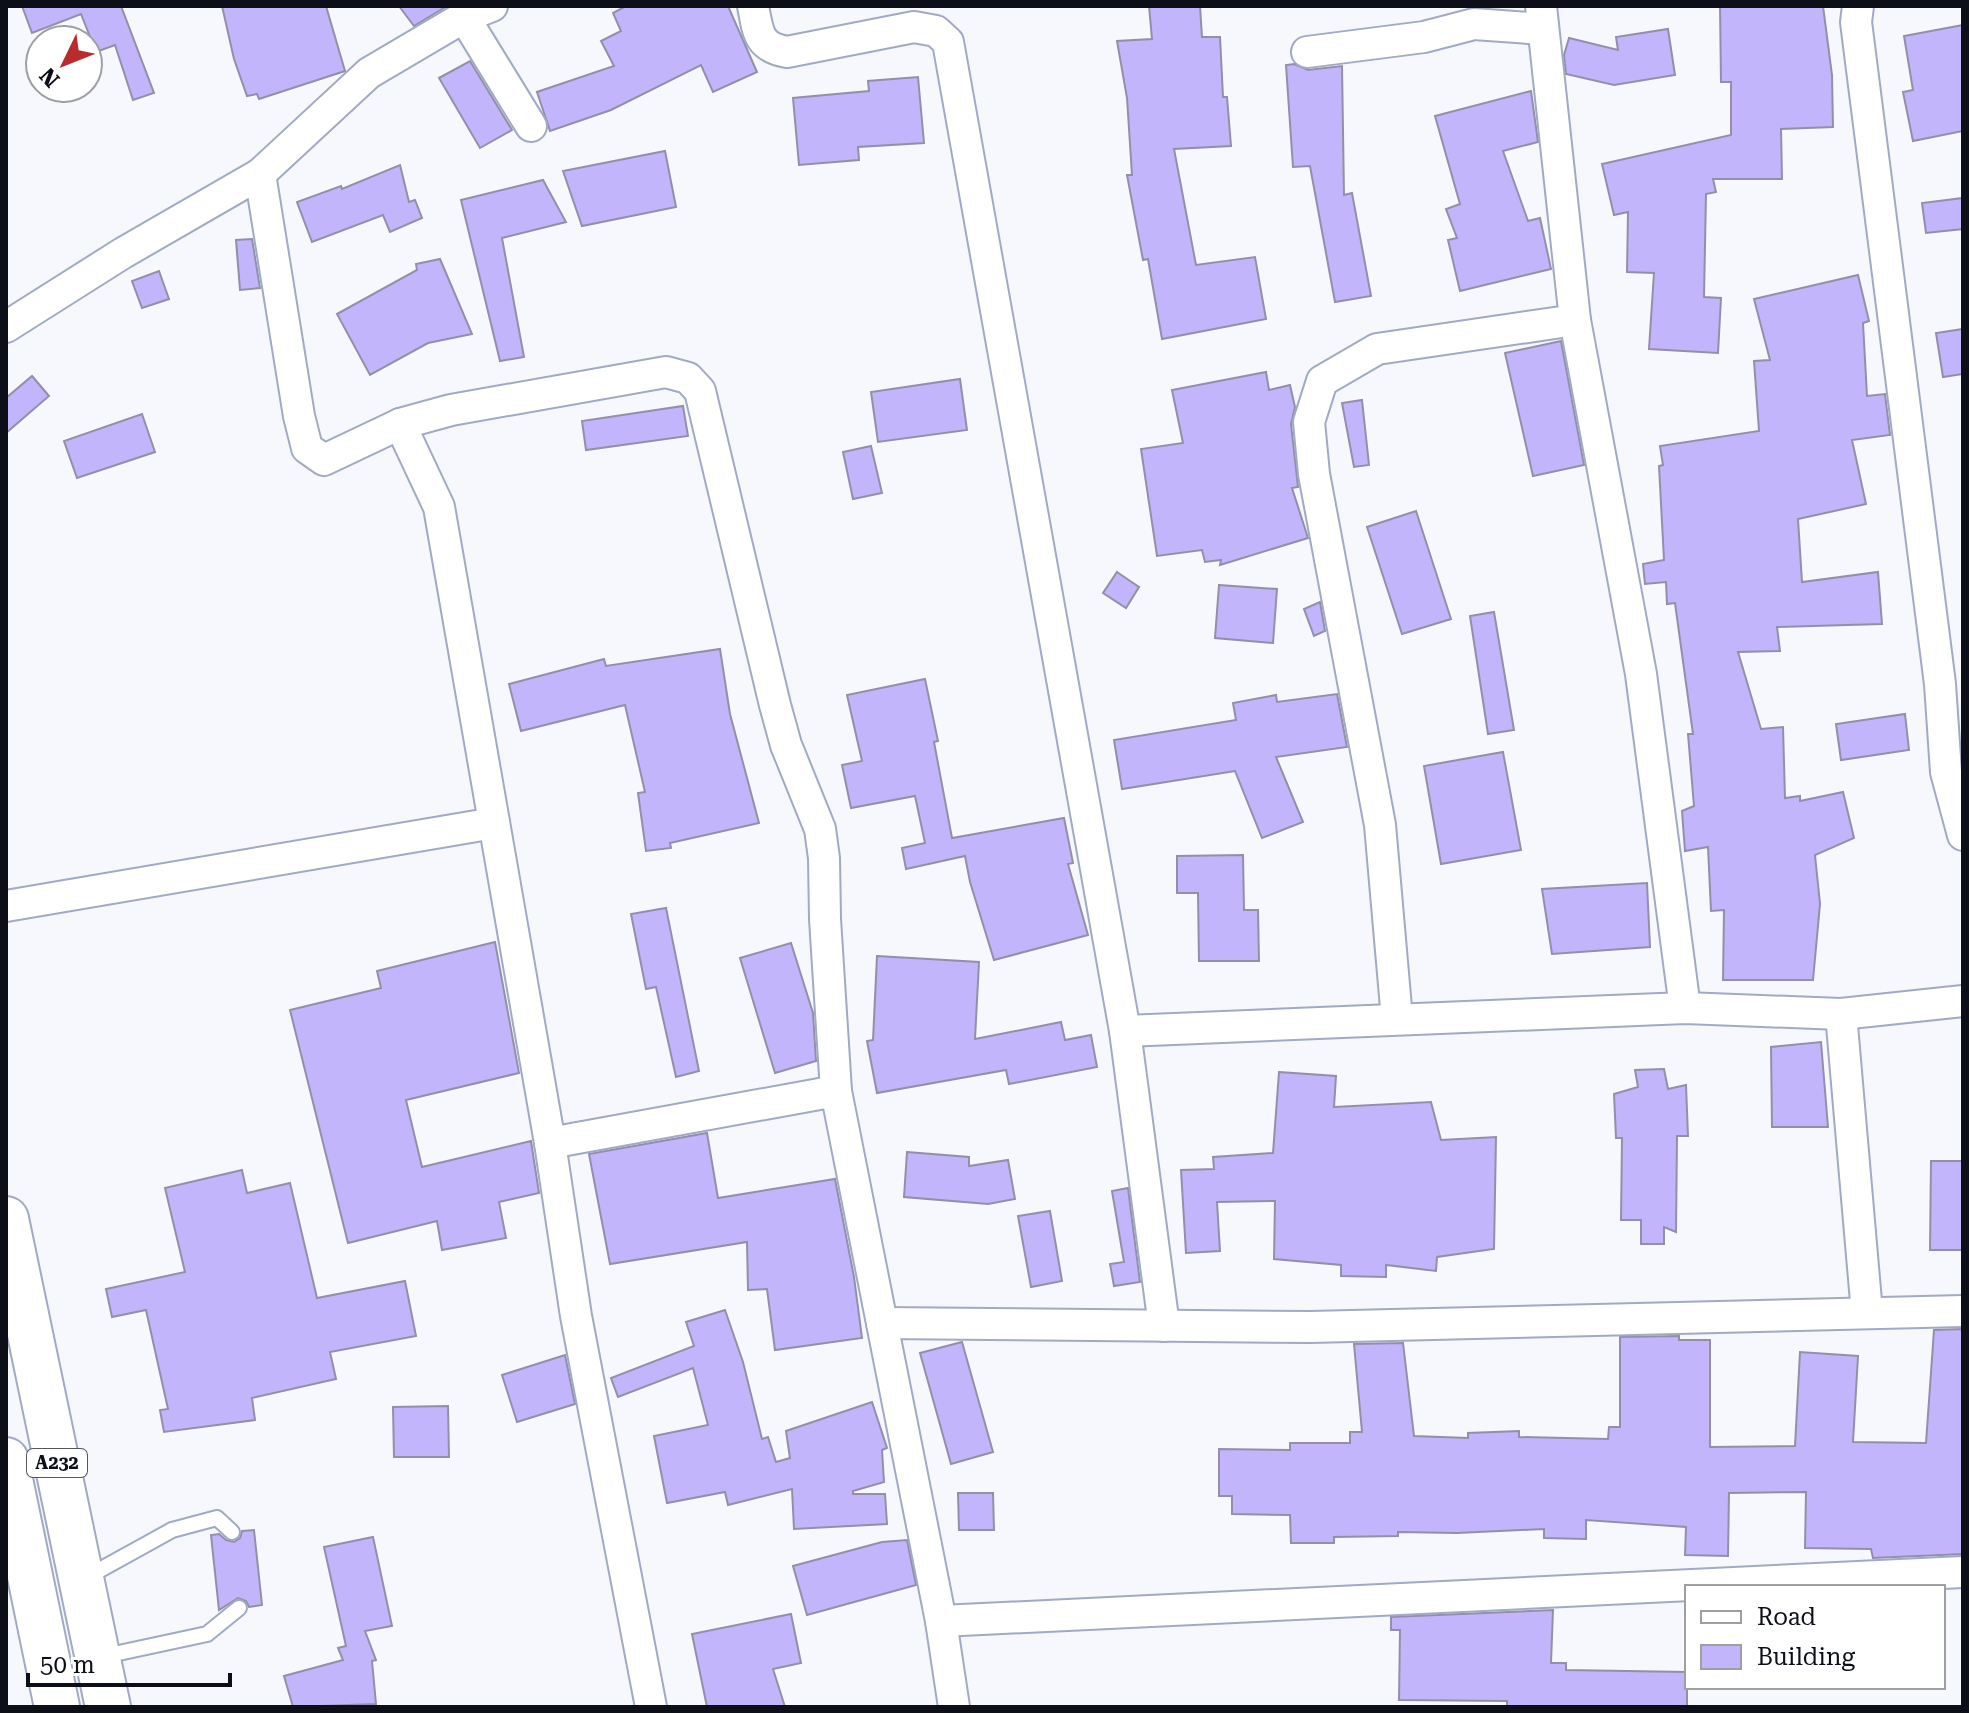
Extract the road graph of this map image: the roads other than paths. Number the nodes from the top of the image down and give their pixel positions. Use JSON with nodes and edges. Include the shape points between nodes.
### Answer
{"nodes":[{"id":1,"x":492,"y":6,"type":"edge"},
{"id":2,"x":753,"y":6,"type":"edge"},
{"id":3,"x":1858,"y":6,"type":"edge"},
{"id":4,"x":464,"y":17,"type":"junction"},
{"id":5,"x":1542,"y":18,"type":"edge"},
{"id":6,"x":1307,"y":52,"type":"dead end"},
{"id":7,"x":531,"y":126,"type":"dead end"},
{"id":8,"x":260,"y":174,"type":"junction"},
{"id":9,"x":1575,"y":320,"type":"junction"},
{"id":10,"x":6,"y":327,"type":"edge"},
{"id":11,"x":400,"y":424,"type":"junction"},
{"id":12,"x":494,"y":823,"type":"junction"},
{"id":13,"x":1963,"y":835,"type":"edge"},
{"id":14,"x":6,"y":906,"type":"edge"},
{"id":15,"x":1963,"y":1001,"type":"edge"},
{"id":16,"x":1685,"y":1008,"type":"junction"},
{"id":17,"x":1841,"y":1014,"type":"junction"},
{"id":18,"x":1397,"y":1019,"type":"junction"},
{"id":19,"x":1125,"y":1031,"type":"junction"},
{"id":20,"x":836,"y":1091,"type":"junction"},
{"id":21,"x":550,"y":1143,"type":"junction"},
{"id":22,"x":6,"y":1219,"type":"edge"},
{"id":23,"x":1963,"y":1311,"type":"edge"},
{"id":24,"x":1867,"y":1313,"type":"junction"},
{"id":25,"x":882,"y":1323,"type":"junction"},
{"id":26,"x":1164,"y":1326,"type":"junction"},
{"id":27,"x":6,"y":1460,"type":"edge"},
{"id":28,"x":65,"y":1503,"type":"junction"},
{"id":29,"x":20,"y":1525,"type":"junction"},
{"id":30,"x":232,"y":1532,"type":"dead end"},
{"id":31,"x":1963,"y":1572,"type":"edge"},
{"id":32,"x":80,"y":1580,"type":"junction"},
{"id":33,"x":1685,"y":1585,"type":"edge"},
{"id":34,"x":1692,"y":1585,"type":"edge"},
{"id":35,"x":239,"y":1608,"type":"dead end"},
{"id":36,"x":941,"y":1621,"type":"junction"},
{"id":37,"x":96,"y":1658,"type":"junction"},
{"id":38,"x":57,"y":1707,"type":"edge"},
{"id":39,"x":108,"y":1707,"type":"edge"},
{"id":40,"x":651,"y":1707,"type":"edge"},
{"id":41,"x":954,"y":1707,"type":"edge"}],
"edges":[{"from":1,"to":4,"type":"street"},
{"from":2,"to":19,"type":"street","via":[[760,37],[771,49],[787,52],[914,27],[936,31],[948,42]]},
{"from":3,"to":13,"type":"street","via":[[1940,684],[1946,772]]},
{"from":4,"to":7,"type":"street"},
{"from":4,"to":8,"type":"street","via":[[369,73]]},
{"from":5,"to":6,"type":"street"},
{"from":5,"to":9,"type":"street"},
{"from":8,"to":10,"type":"street"},
{"from":8,"to":11,"type":"street","via":[[307,448],[324,460]]},
{"from":9,"to":16,"type":"street","via":[[1641,674]]},
{"from":9,"to":18,"type":"street","via":[[1377,349],[1322,381],[1309,422],[1314,474],[1380,825]]},
{"from":11,"to":12,"type":"street","via":[[439,507]]},
{"from":11,"to":20,"type":"street","via":[[666,372],[688,378],[700,391],[775,705],[820,829]]},
{"from":12,"to":14,"type":"street"},
{"from":12,"to":21,"type":"street"},
{"from":15,"to":17,"type":"street"},
{"from":16,"to":17,"type":"street"},
{"from":16,"to":18,"type":"street"},
{"from":17,"to":24,"type":"street"},
{"from":18,"to":19,"type":"street"},
{"from":19,"to":26,"type":"street"},
{"from":20,"to":21,"type":"street"},
{"from":20,"to":25,"type":"street"},
{"from":21,"to":40,"type":"street","via":[[576,1316]]},
{"from":22,"to":28,"type":"highway","number":"A232"},
{"from":23,"to":24,"type":"street"},
{"from":24,"to":26,"type":"street"},
{"from":25,"to":26,"type":"street"},
{"from":25,"to":36,"type":"street"},
{"from":27,"to":29,"type":"highway","number":"A232"},
{"from":28,"to":29,"type":"highway"},
{"from":28,"to":32,"type":"highway","number":"A232"},
{"from":29,"to":38,"type":"highway","number":"A232"},
{"from":30,"to":32,"type":"lane","via":[[217,1518],[172,1530]]},
{"from":31,"to":34,"type":"street"},
{"from":32,"to":37,"type":"highway","number":"A232"},
{"from":33,"to":36,"type":"street"},
{"from":35,"to":37,"type":"lane","via":[[207,1634]]},
{"from":36,"to":41,"type":"street"},
{"from":37,"to":39,"type":"highway","number":"A232"}]}
